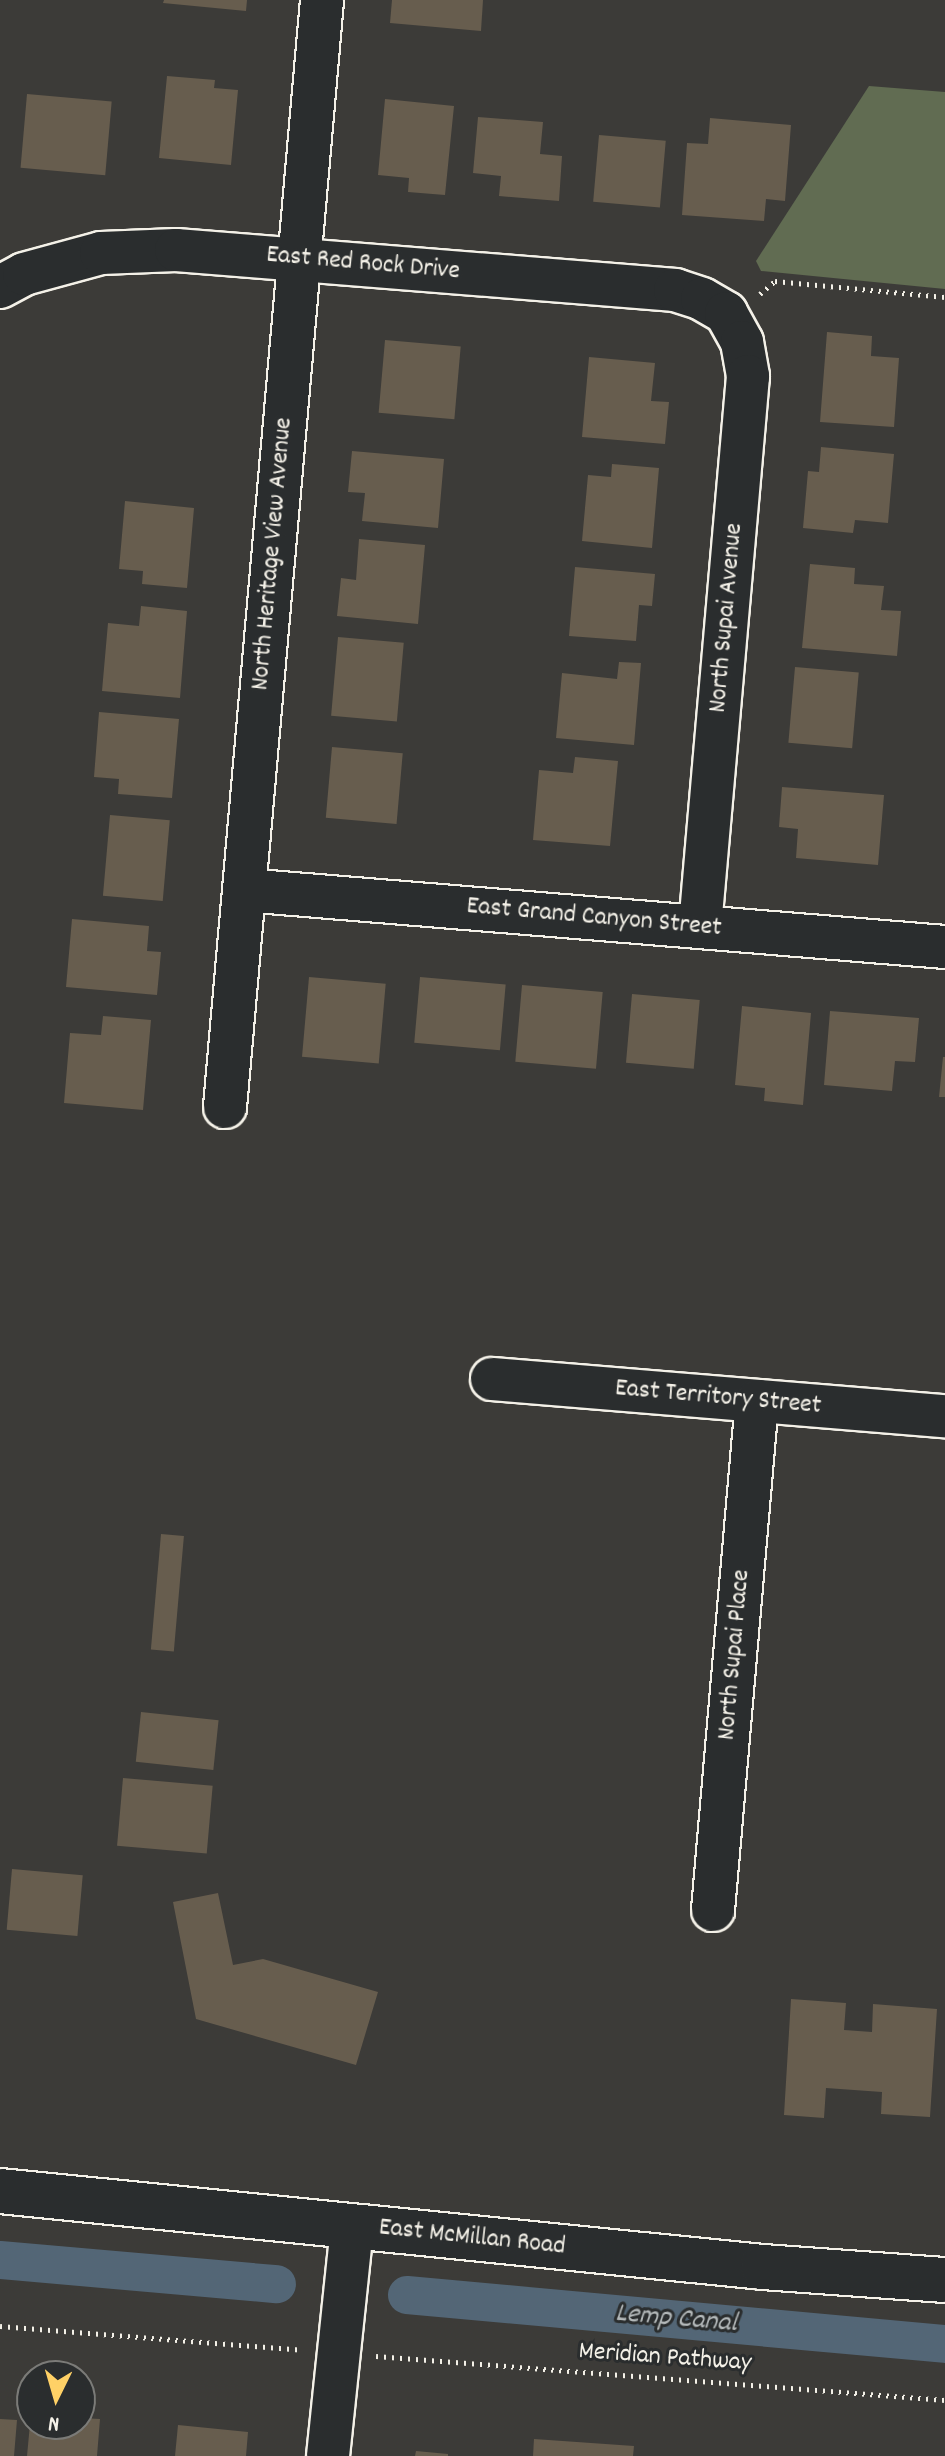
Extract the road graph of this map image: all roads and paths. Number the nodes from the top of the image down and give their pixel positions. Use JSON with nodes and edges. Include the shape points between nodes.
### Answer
{"nodes":[{"id":1,"x":322,"y":0,"type":"edge"},
{"id":2,"x":299,"y":257,"type":"junction"},
{"id":3,"x":0,"y":287,"type":"edge"},
{"id":4,"x":945,"y":297,"type":"edge"},
{"id":5,"x":738,"y":308,"type":"junction"},
{"id":6,"x":244,"y":890,"type":"junction"},
{"id":7,"x":700,"y":927,"type":"junction"},
{"id":8,"x":945,"y":947,"type":"edge"},
{"id":9,"x":225,"y":1107,"type":"dead end"},
{"id":10,"x":492,"y":1379,"type":"dead end"},
{"id":11,"x":757,"y":1401,"type":"junction"},
{"id":12,"x":945,"y":1416,"type":"edge"},
{"id":13,"x":713,"y":1910,"type":"dead end"},
{"id":14,"x":0,"y":2191,"type":"edge"},
{"id":15,"x":352,"y":2226,"type":"junction"},
{"id":16,"x":945,"y":2280,"type":"edge"},
{"id":17,"x":0,"y":2326,"type":"edge"},
{"id":18,"x":294,"y":2350,"type":"dead end"},
{"id":19,"x":382,"y":2356,"type":"dead end"},
{"id":20,"x":945,"y":2400,"type":"edge"},
{"id":21,"x":328,"y":2456,"type":"edge"}],
"edges":[{"from":1,"to":2,"type":"street","name":"North Heritage View Avenue"},
{"from":2,"to":3,"type":"street","name":"East Red Rock Drive","via":[[176,250],[101,253],[24,274]]},
{"from":2,"to":5,"type":"street","name":"East Red Rock Drive","via":[[675,290]]},
{"from":2,"to":6,"type":"street","name":"North Heritage View Avenue"},
{"from":4,"to":5,"type":"path","via":[[775,281]]},
{"from":5,"to":7,"type":"street","name":"North Supai Avenue","via":[[748,376]]},
{"from":6,"to":7,"type":"street","name":"East Grand Canyon Street"},
{"from":6,"to":9,"type":"street","name":"North Heritage View Avenue"},
{"from":7,"to":8,"type":"street","name":"East Grand Canyon Street"},
{"from":10,"to":11,"type":"street","name":"East Territory Street"},
{"from":11,"to":12,"type":"street","name":"East Territory Street"},
{"from":11,"to":13,"type":"street","name":"North Supai Place"},
{"from":14,"to":15,"type":"main road","name":"East McMillan Road"},
{"from":15,"to":16,"type":"main road","name":"East McMillan Road"},
{"from":15,"to":21,"type":"street"},
{"from":17,"to":18,"type":"path"},
{"from":19,"to":20,"type":"path","name":"Meridian Pathway"}]}
